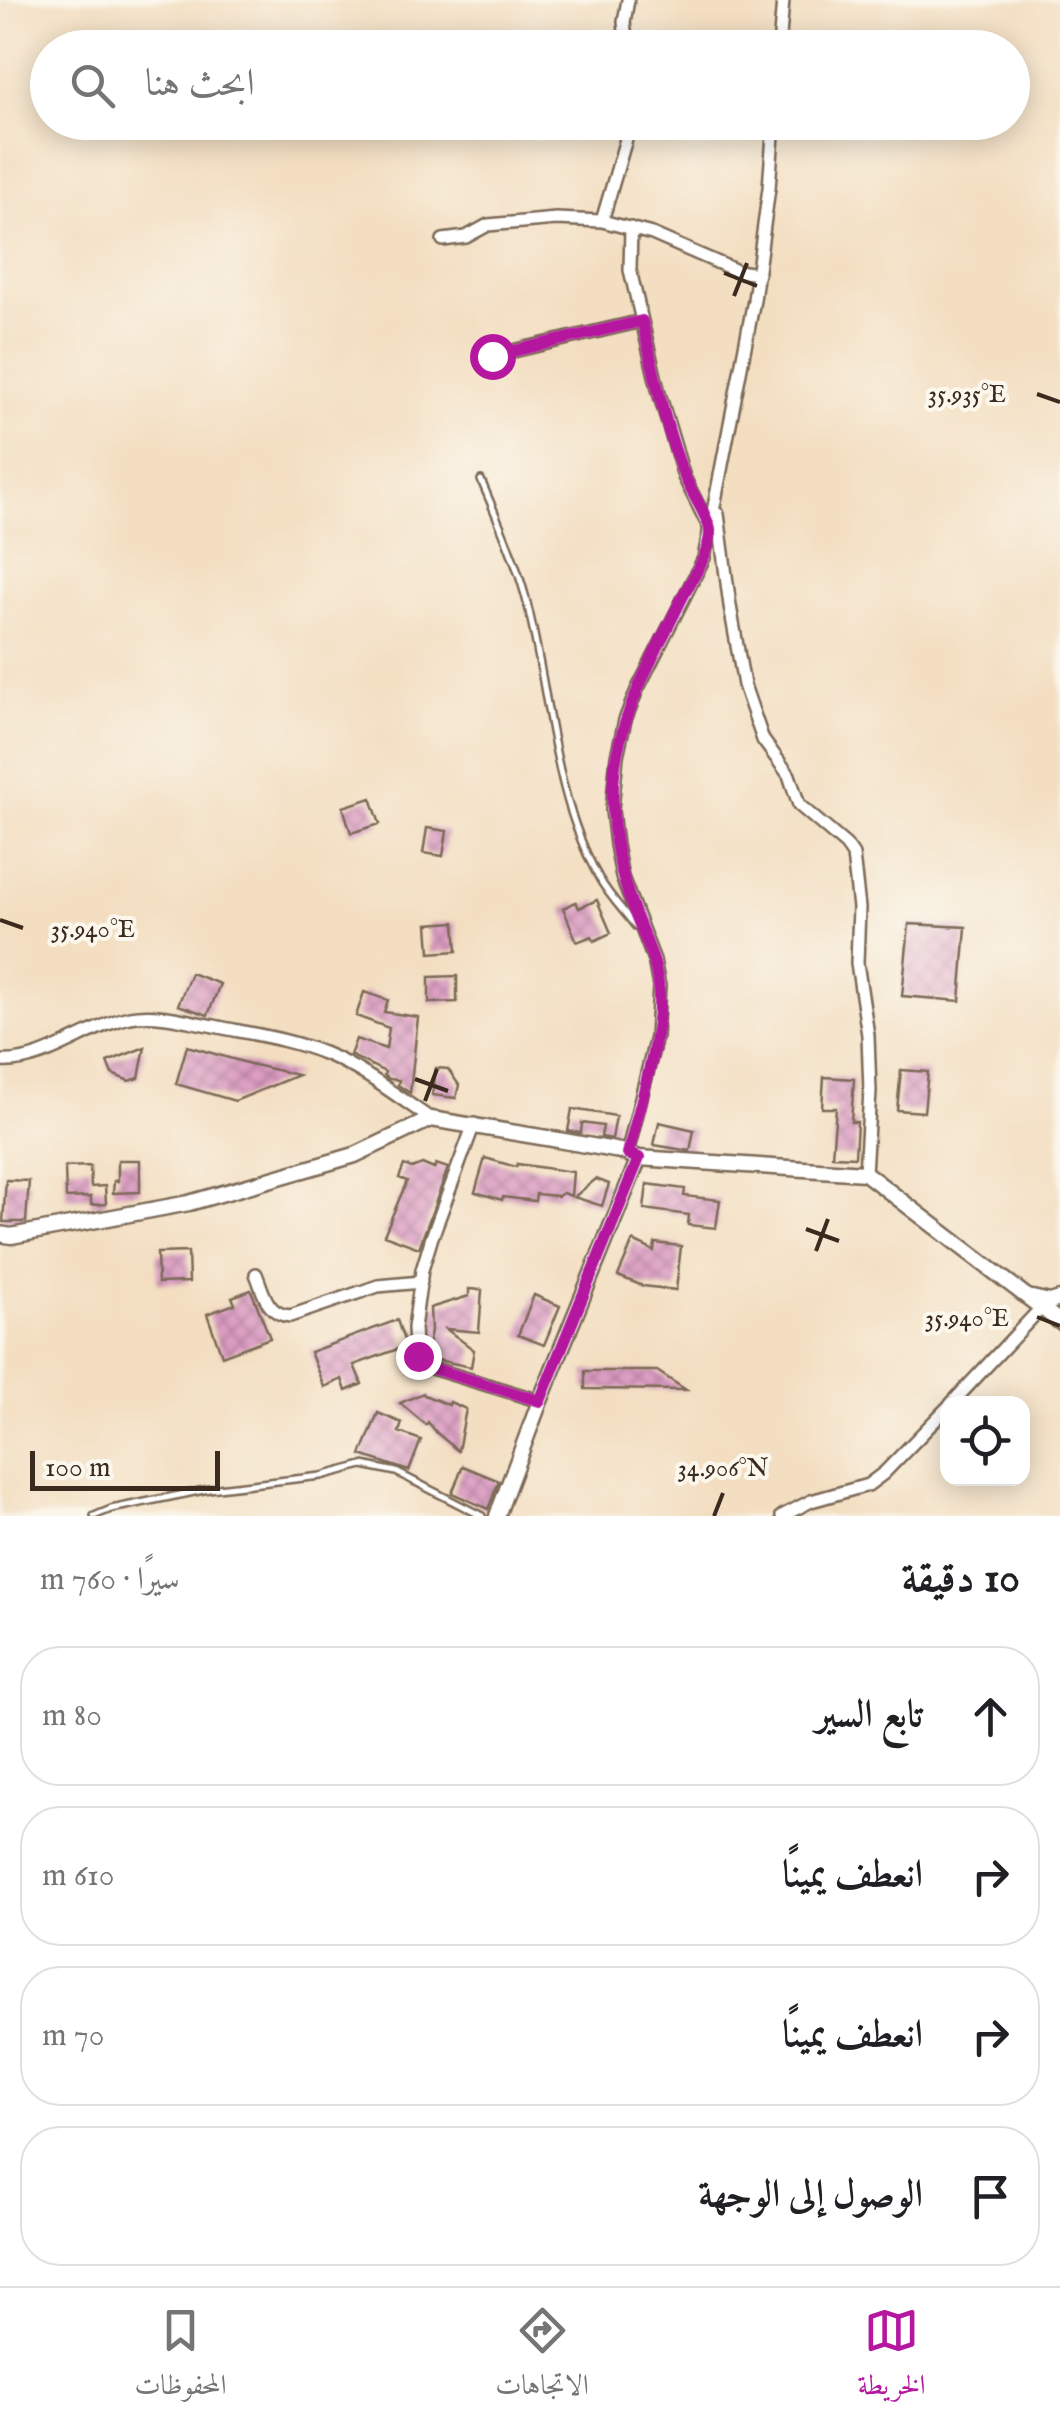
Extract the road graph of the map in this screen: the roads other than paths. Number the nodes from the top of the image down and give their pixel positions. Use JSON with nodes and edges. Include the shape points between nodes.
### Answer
{"nodes":[{"id":1,"x":628,"y":0,"type":"edge"},
{"id":2,"x":783,"y":0,"type":"edge"},
{"id":3,"x":625,"y":30,"type":"edge"},
{"id":4,"x":780,"y":30,"type":"edge"},
{"id":5,"x":625,"y":140,"type":"edge"},
{"id":6,"x":773,"y":140,"type":"edge"},
{"id":7,"x":602,"y":221,"type":"junction"},
{"id":8,"x":631,"y":228,"type":"junction"},
{"id":9,"x":443,"y":240,"type":"dead end"},
{"id":10,"x":758,"y":274,"type":"junction"},
{"id":11,"x":642,"y":321,"type":"junction"},
{"id":12,"x":492,"y":356,"type":"dead end"},
{"id":13,"x":482,"y":480,"type":"dead end"},
{"id":14,"x":716,"y":500,"type":"junction"},
{"id":15,"x":710,"y":529,"type":"junction"},
{"id":16,"x":648,"y":942,"type":"junction"},
{"id":17,"x":0,"y":1061,"type":"edge"},
{"id":18,"x":431,"y":1119,"type":"junction"},
{"id":19,"x":474,"y":1124,"type":"junction"},
{"id":20,"x":633,"y":1156,"type":"junction"},
{"id":21,"x":866,"y":1173,"type":"junction"},
{"id":22,"x":0,"y":1234,"type":"edge"},
{"id":23,"x":256,"y":1274,"type":"dead end"},
{"id":24,"x":420,"y":1282,"type":"junction"},
{"id":25,"x":1026,"y":1296,"type":"junction"},
{"id":26,"x":1060,"y":1299,"type":"edge"},
{"id":27,"x":1041,"y":1308,"type":"junction"},
{"id":28,"x":1060,"y":1322,"type":"edge"},
{"id":29,"x":958,"y":1396,"type":"edge"},
{"id":30,"x":540,"y":1401,"type":"junction"},
{"id":31,"x":940,"y":1414,"type":"edge"},
{"id":32,"x":94,"y":1516,"type":"edge"},
{"id":33,"x":482,"y":1516,"type":"edge"},
{"id":34,"x":496,"y":1516,"type":"edge"},
{"id":35,"x":782,"y":1516,"type":"edge"}],
"edges":[{"from":1,"to":3,"type":"street"},
{"from":2,"to":4,"type":"street"},
{"from":5,"to":7,"type":"street"},
{"from":6,"to":10,"type":"street"},
{"from":7,"to":8,"type":"street"},
{"from":7,"to":9,"type":"street","via":[[488,225]]},
{"from":8,"to":10,"type":"street","via":[[736,272]]},
{"from":8,"to":11,"type":"street","via":[[630,270]]},
{"from":10,"to":14,"type":"street"},
{"from":11,"to":12,"type":"street"},
{"from":11,"to":15,"type":"street","via":[[670,435]]},
{"from":13,"to":16,"type":"lane","via":[[526,596],[581,838],[600,880]]},
{"from":14,"to":15,"type":"street"},
{"from":14,"to":21,"type":"street","via":[[744,685],[762,740],[789,775],[799,805],[853,854],[857,963],[868,1035]]},
{"from":15,"to":16,"type":"street","via":[[704,558],[636,690],[617,756],[616,845]]},
{"from":16,"to":20,"type":"street","via":[[659,986],[656,1037]]},
{"from":17,"to":18,"type":"street","via":[[29,1058],[106,1024],[156,1015],[330,1055]]},
{"from":18,"to":19,"type":"street"},
{"from":18,"to":22,"type":"street","via":[[355,1154],[189,1202]]},
{"from":19,"to":20,"type":"street"},
{"from":19,"to":24,"type":"street"},
{"from":20,"to":21,"type":"street"},
{"from":20,"to":30,"type":"street"},
{"from":21,"to":25,"type":"street"},
{"from":23,"to":24,"type":"street","via":[[269,1308],[290,1316],[378,1286]]},
{"from":24,"to":30,"type":"street","via":[[415,1346],[428,1367]]},
{"from":25,"to":26,"type":"street"},
{"from":25,"to":27,"type":"street"},
{"from":27,"to":28,"type":"street"},
{"from":27,"to":29,"type":"street"},
{"from":30,"to":34,"type":"street"},
{"from":31,"to":35,"type":"street","via":[[868,1485]]},
{"from":32,"to":33,"type":"lane","via":[[209,1488],[363,1465],[396,1472]]}]}
